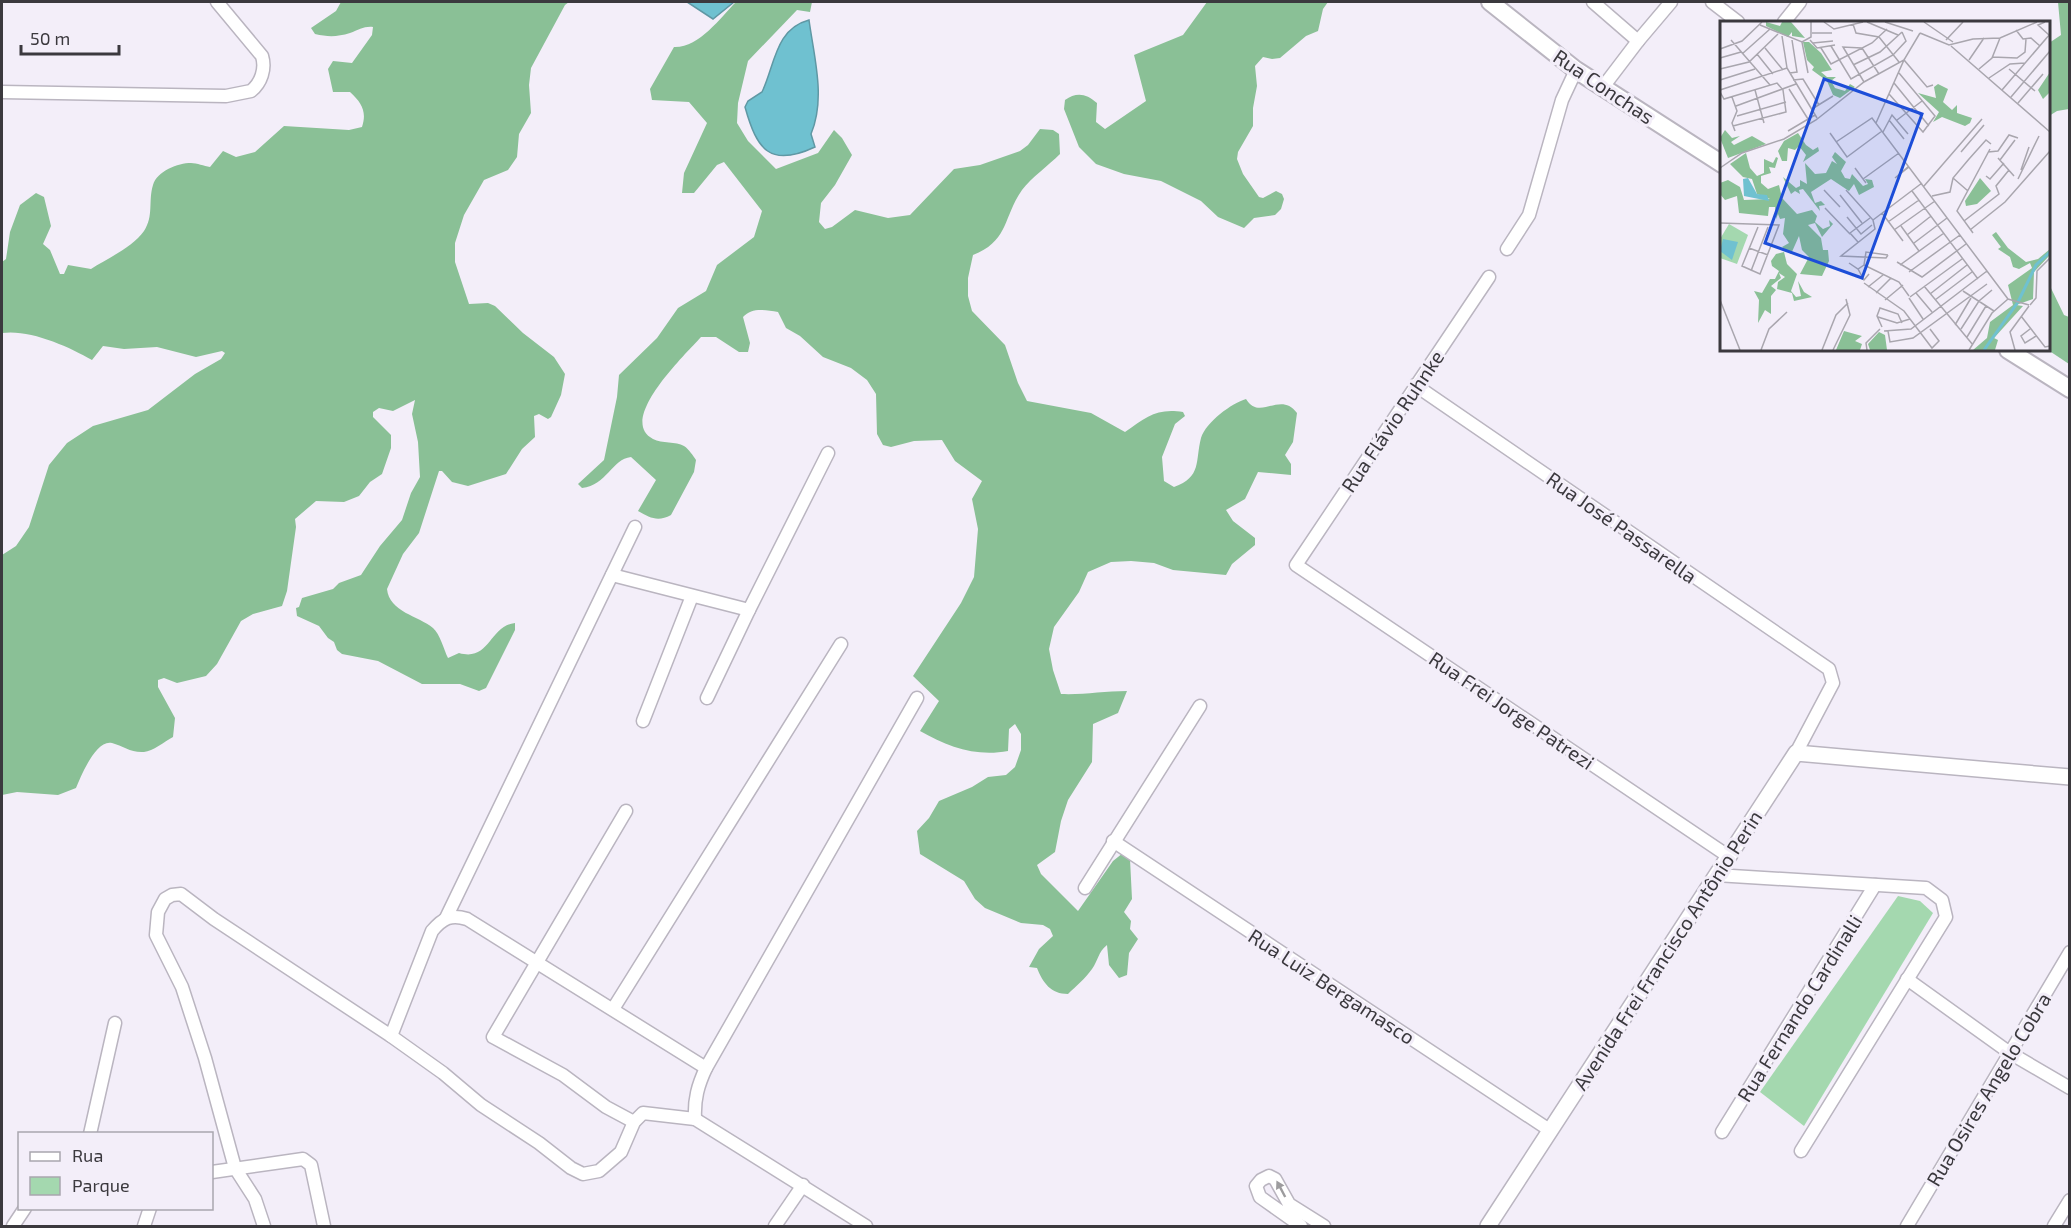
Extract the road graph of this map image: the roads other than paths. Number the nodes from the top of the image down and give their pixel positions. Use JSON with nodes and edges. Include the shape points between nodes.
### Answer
{"nodes":[{"id":1,"x":218,"y":2,"type":"edge"},
{"id":2,"x":1490,"y":2,"type":"edge"},
{"id":3,"x":1593,"y":2,"type":"edge"},
{"id":4,"x":1671,"y":2,"type":"edge"},
{"id":5,"x":1712,"y":2,"type":"edge"},
{"id":6,"x":1800,"y":2,"type":"edge"},
{"id":7,"x":1737,"y":21,"type":"edge"},
{"id":8,"x":1785,"y":21,"type":"edge"},
{"id":9,"x":1638,"y":40,"type":"junction"},
{"id":10,"x":1576,"y":70,"type":"junction"},
{"id":11,"x":1603,"y":87,"type":"junction"},
{"id":12,"x":2,"y":92,"type":"edge"},
{"id":13,"x":1720,"y":163,"type":"edge"},
{"id":14,"x":1507,"y":249,"type":"dead end"},
{"id":15,"x":1489,"y":277,"type":"dead end"},
{"id":16,"x":2010,"y":351,"type":"edge"},
{"id":17,"x":1415,"y":385,"type":"junction"},
{"id":18,"x":2070,"y":389,"type":"edge"},
{"id":19,"x":828,"y":453,"type":"dead end"},
{"id":20,"x":634,"y":527,"type":"dead end"},
{"id":21,"x":1296,"y":565,"type":"joint"},
{"id":22,"x":612,"y":575,"type":"junction"},
{"id":23,"x":692,"y":596,"type":"junction"},
{"id":24,"x":748,"y":610,"type":"junction"},
{"id":25,"x":841,"y":644,"type":"dead end"},
{"id":26,"x":1828,"y":669,"type":"joint"},
{"id":27,"x":708,"y":698,"type":"dead end"},
{"id":28,"x":917,"y":698,"type":"dead end"},
{"id":29,"x":1200,"y":706,"type":"dead end"},
{"id":30,"x":643,"y":721,"type":"dead end"},
{"id":31,"x":1796,"y":753,"type":"junction"},
{"id":32,"x":2070,"y":777,"type":"edge"},
{"id":33,"x":626,"y":811,"type":"dead end"},
{"id":34,"x":1113,"y":841,"type":"junction"},
{"id":35,"x":1728,"y":856,"type":"junction"},
{"id":36,"x":1716,"y":875,"type":"junction"},
{"id":37,"x":1875,"y":885,"type":"junction"},
{"id":38,"x":1085,"y":888,"type":"dead end"},
{"id":39,"x":446,"y":918,"type":"junction"},
{"id":40,"x":2070,"y":952,"type":"edge"},
{"id":41,"x":537,"y":963,"type":"junction"},
{"id":42,"x":1907,"y":980,"type":"junction"},
{"id":43,"x":612,"y":1009,"type":"junction"},
{"id":44,"x":115,"y":1023,"type":"dead end"},
{"id":45,"x":391,"y":1036,"type":"junction"},
{"id":46,"x":2010,"y":1053,"type":"junction"},
{"id":47,"x":706,"y":1068,"type":"junction"},
{"id":48,"x":2070,"y":1088,"type":"edge"},
{"id":49,"x":695,"y":1119,"type":"junction"},
{"id":50,"x":634,"y":1122,"type":"junction"},
{"id":51,"x":1551,"y":1131,"type":"junction"},
{"id":52,"x":90,"y":1132,"type":"edge"},
{"id":53,"x":1722,"y":1132,"type":"dead end"},
{"id":54,"x":1801,"y":1151,"type":"dead end"},
{"id":55,"x":236,"y":1168,"type":"junction"},
{"id":56,"x":213,"y":1172,"type":"edge"},
{"id":57,"x":803,"y":1185,"type":"junction"},
{"id":58,"x":2070,"y":1200,"type":"edge"},
{"id":59,"x":24,"y":1210,"type":"edge"},
{"id":60,"x":150,"y":1210,"type":"edge"},
{"id":61,"x":13,"y":1227,"type":"edge"},
{"id":62,"x":144,"y":1227,"type":"edge"},
{"id":63,"x":264,"y":1227,"type":"edge"},
{"id":64,"x":324,"y":1227,"type":"edge"},
{"id":65,"x":775,"y":1227,"type":"edge"},
{"id":66,"x":866,"y":1227,"type":"edge"},
{"id":67,"x":1301,"y":1227,"type":"edge"},
{"id":68,"x":1324,"y":1227,"type":"edge"},
{"id":69,"x":1488,"y":1227,"type":"edge"},
{"id":70,"x":1907,"y":1227,"type":"edge"},
{"id":71,"x":2054,"y":1227,"type":"edge"}],
"edges":[{"from":1,"to":12,"type":"street","via":[[262,56],[261,77],[251,92],[226,96]]},
{"from":2,"to":10,"type":"main road","name":"Rua Conchas"},
{"from":3,"to":9,"type":"street"},
{"from":4,"to":9,"type":"street"},
{"from":5,"to":7,"type":"street"},
{"from":6,"to":8,"type":"street"},
{"from":9,"to":11,"type":"street"},
{"from":10,"to":11,"type":"main road","name":"Rua Conchas"},
{"from":10,"to":14,"type":"street","via":[[1562,100],[1529,215]]},
{"from":11,"to":13,"type":"main road","name":"Rua Conchas"},
{"from":15,"to":17,"type":"street","name":"Rua Flávio Ruhnke"},
{"from":16,"to":18,"type":"main road"},
{"from":17,"to":21,"type":"street","name":"Rua Flávio Ruhnke"},
{"from":17,"to":26,"type":"street","name":"Rua José Passarella"},
{"from":19,"to":24,"type":"street"},
{"from":20,"to":22,"type":"street"},
{"from":21,"to":35,"type":"street","name":"Rua Frei Jorge Patrezi"},
{"from":22,"to":23,"type":"street"},
{"from":22,"to":39,"type":"street"},
{"from":23,"to":24,"type":"street"},
{"from":23,"to":30,"type":"street"},
{"from":24,"to":27,"type":"street"},
{"from":25,"to":43,"type":"street"},
{"from":26,"to":31,"type":"street","name":"Avenida Frei Francisco Antônio Perin","via":[[1833,683]]},
{"from":28,"to":47,"type":"street"},
{"from":29,"to":34,"type":"street"},
{"from":31,"to":32,"type":"street"},
{"from":31,"to":35,"type":"street","name":"Avenida Frei Francisco Antônio Perin"},
{"from":33,"to":41,"type":"street"},
{"from":34,"to":38,"type":"street"},
{"from":34,"to":51,"type":"street","name":"Rua Luiz Bergamasco"},
{"from":35,"to":36,"type":"street","name":"Avenida Frei Francisco Antônio Perin"},
{"from":36,"to":37,"type":"street"},
{"from":36,"to":51,"type":"street","name":"Avenida Frei Francisco Antônio Perin"},
{"from":37,"to":42,"type":"street","via":[[1926,888],[1942,900],[1946,917]]},
{"from":37,"to":53,"type":"street","name":"Rua Fernando Cardinalli"},
{"from":39,"to":41,"type":"street","via":[[454,915],[467,919]]},
{"from":39,"to":45,"type":"street","via":[[432,931]]},
{"from":40,"to":46,"type":"street","name":"Rua Osires Angelo Cobra"},
{"from":41,"to":43,"type":"street"},
{"from":41,"to":50,"type":"street","via":[[494,1037],[563,1075]]},
{"from":42,"to":46,"type":"street"},
{"from":42,"to":54,"type":"street"},
{"from":43,"to":47,"type":"street"},
{"from":44,"to":52,"type":"street"},
{"from":45,"to":50,"type":"street","via":[[481,1105],[583,1174],[599,1171],[621,1152]]},
{"from":45,"to":55,"type":"street","via":[[181,894],[165,899],[158,912],[156,935],[183,987]]},
{"from":46,"to":48,"type":"street"},
{"from":46,"to":70,"type":"street","name":"Rua Osires Angelo Cobra"},
{"from":47,"to":49,"type":"street","via":[[697,1086]]},
{"from":49,"to":50,"type":"street","via":[[643,1113]]},
{"from":49,"to":57,"type":"street"},
{"from":51,"to":69,"type":"street","name":"Avenida Frei Francisco Antônio Perin"},
{"from":55,"to":56,"type":"street"},
{"from":55,"to":63,"type":"street","via":[[255,1199]]},
{"from":55,"to":64,"type":"street","via":[[307,1161]]},
{"from":57,"to":65,"type":"street"},
{"from":57,"to":66,"type":"street"},
{"from":58,"to":71,"type":"street"},
{"from":59,"to":61,"type":"street"},
{"from":60,"to":62,"type":"street"},
{"from":68,"to":67,"type":"street","one_way":true,"via":[[1289,1204],[1275,1179],[1269,1176],[1261,1180],[1256,1186],[1260,1197]]}]}
